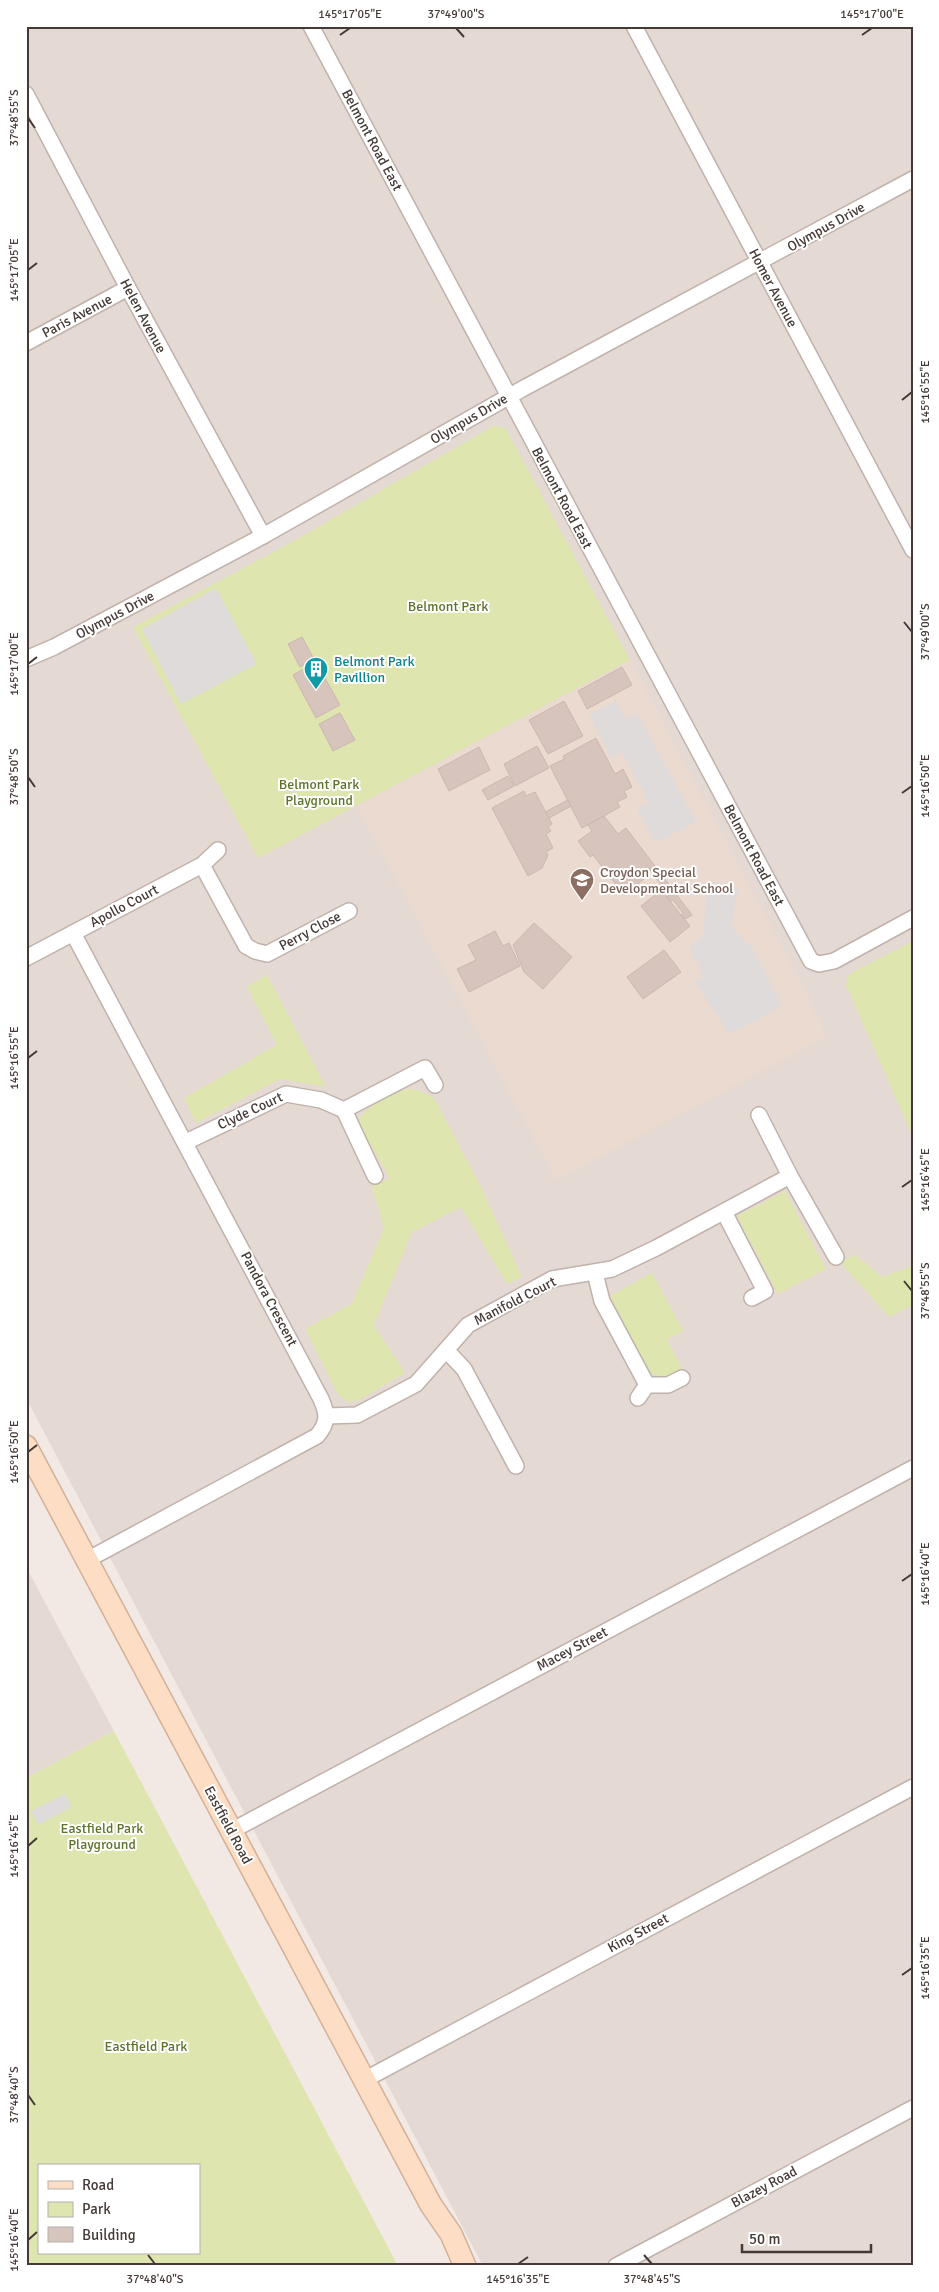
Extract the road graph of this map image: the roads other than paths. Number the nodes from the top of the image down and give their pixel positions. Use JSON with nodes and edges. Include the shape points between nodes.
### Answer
{"nodes":[{"id":1,"x":312,"y":26,"type":"edge"},
{"id":2,"x":634,"y":26,"type":"edge"},
{"id":3,"x":26,"y":94,"type":"edge"},
{"id":4,"x":913,"y":179,"type":"edge"},
{"id":5,"x":760,"y":263,"type":"junction"},
{"id":6,"x":128,"y":288,"type":"junction"},
{"id":7,"x":26,"y":343,"type":"edge"},
{"id":8,"x":508,"y":397,"type":"junction"},
{"id":9,"x":263,"y":536,"type":"junction"},
{"id":10,"x":913,"y":550,"type":"edge"},
{"id":11,"x":26,"y":659,"type":"edge"},
{"id":12,"x":218,"y":850,"type":"dead end"},
{"id":13,"x":202,"y":865,"type":"junction"},
{"id":14,"x":349,"y":911,"type":"dead end"},
{"id":15,"x":913,"y":918,"type":"edge"},
{"id":16,"x":74,"y":933,"type":"junction"},
{"id":17,"x":26,"y":958,"type":"edge"},
{"id":18,"x":435,"y":1085,"type":"dead end"},
{"id":19,"x":344,"y":1110,"type":"junction"},
{"id":20,"x":759,"y":1115,"type":"dead end"},
{"id":21,"x":186,"y":1142,"type":"junction"},
{"id":22,"x":790,"y":1176,"type":"junction"},
{"id":23,"x":375,"y":1178,"type":"dead end"},
{"id":24,"x":724,"y":1212,"type":"junction"},
{"id":25,"x":836,"y":1257,"type":"dead end"},
{"id":26,"x":595,"y":1273,"type":"junction"},
{"id":27,"x":752,"y":1298,"type":"dead end"},
{"id":28,"x":446,"y":1350,"type":"junction"},
{"id":29,"x":682,"y":1378,"type":"dead end"},
{"id":30,"x":647,"y":1385,"type":"junction"},
{"id":31,"x":638,"y":1398,"type":"dead end"},
{"id":32,"x":327,"y":1416,"type":"junction"},
{"id":33,"x":26,"y":1446,"type":"edge"},
{"id":34,"x":516,"y":1466,"type":"dead end"},
{"id":35,"x":913,"y":1468,"type":"edge"},
{"id":36,"x":87,"y":1560,"type":"junction"},
{"id":37,"x":913,"y":1787,"type":"edge"},
{"id":38,"x":232,"y":1831,"type":"junction"},
{"id":39,"x":364,"y":2080,"type":"junction"},
{"id":40,"x":913,"y":2108,"type":"edge"},
{"id":41,"x":431,"y":2204,"type":"junction"},
{"id":42,"x":451,"y":2266,"type":"edge"},
{"id":43,"x":465,"y":2266,"type":"edge"},
{"id":44,"x":616,"y":2266,"type":"edge"}],
"edges":[{"from":1,"to":8,"type":"street","name":"Belmont Road East"},
{"from":2,"to":5,"type":"street","name":"Homer Avenue"},
{"from":3,"to":6,"type":"street","name":"Helen Avenue"},
{"from":4,"to":5,"type":"street","name":"Olympus Drive"},
{"from":5,"to":8,"type":"street","name":"Olympus Drive"},
{"from":5,"to":10,"type":"street","name":"Homer Avenue"},
{"from":6,"to":7,"type":"street","name":"Paris Avenue"},
{"from":6,"to":9,"type":"street","name":"Helen Avenue"},
{"from":8,"to":9,"type":"street","name":"Olympus Drive"},
{"from":8,"to":15,"type":"street","name":"Belmont Road East","via":[[811,961],[819,964],[834,961]]},
{"from":9,"to":11,"type":"street","name":"Olympus Drive"},
{"from":12,"to":13,"type":"street","name":"Apollo Court"},
{"from":13,"to":14,"type":"street","name":"Perry Close","via":[[246,946],[254,951],[267,954]]},
{"from":13,"to":16,"type":"street","name":"Apollo Court"},
{"from":16,"to":17,"type":"street","name":"Apollo Court"},
{"from":16,"to":21,"type":"street","name":"Pandora Crescent"},
{"from":18,"to":19,"type":"street","via":[[425,1068]]},
{"from":19,"to":21,"type":"street","name":"Clyde Court","via":[[321,1100],[286,1094]]},
{"from":19,"to":23,"type":"street"},
{"from":20,"to":22,"type":"street"},
{"from":21,"to":32,"type":"street","name":"Pandora Crescent"},
{"from":22,"to":24,"type":"street","name":"Manifold Court"},
{"from":22,"to":25,"type":"street"},
{"from":24,"to":26,"type":"street","name":"Manifold Court","via":[[621,1264]]},
{"from":24,"to":27,"type":"street","via":[[765,1291]]},
{"from":26,"to":28,"type":"street","name":"Manifold Court","via":[[552,1280],[468,1325]]},
{"from":26,"to":30,"type":"street","via":[[602,1301]]},
{"from":28,"to":32,"type":"street","name":"Manifold Court","via":[[416,1384],[358,1415]]},
{"from":28,"to":34,"type":"street","via":[[464,1368]]},
{"from":29,"to":30,"type":"street","via":[[668,1385]]},
{"from":30,"to":31,"type":"street"},
{"from":32,"to":36,"type":"street","via":[[317,1436]]},
{"from":33,"to":36,"type":"main road","name":"Eastfield Road"},
{"from":35,"to":38,"type":"street","name":"Macey Street"},
{"from":36,"to":38,"type":"main road","name":"Eastfield Road"},
{"from":37,"to":39,"type":"street","name":"King Street"},
{"from":38,"to":39,"type":"main road","name":"Eastfield Road"},
{"from":39,"to":41,"type":"main road","name":"Eastfield Road"},
{"from":40,"to":44,"type":"street","name":"Blazey Road"},
{"from":41,"to":42,"type":"main road","name":"Eastfield Road"},
{"from":41,"to":43,"type":"main road","name":"Eastfield Road","via":[[451,2234]]}]}
